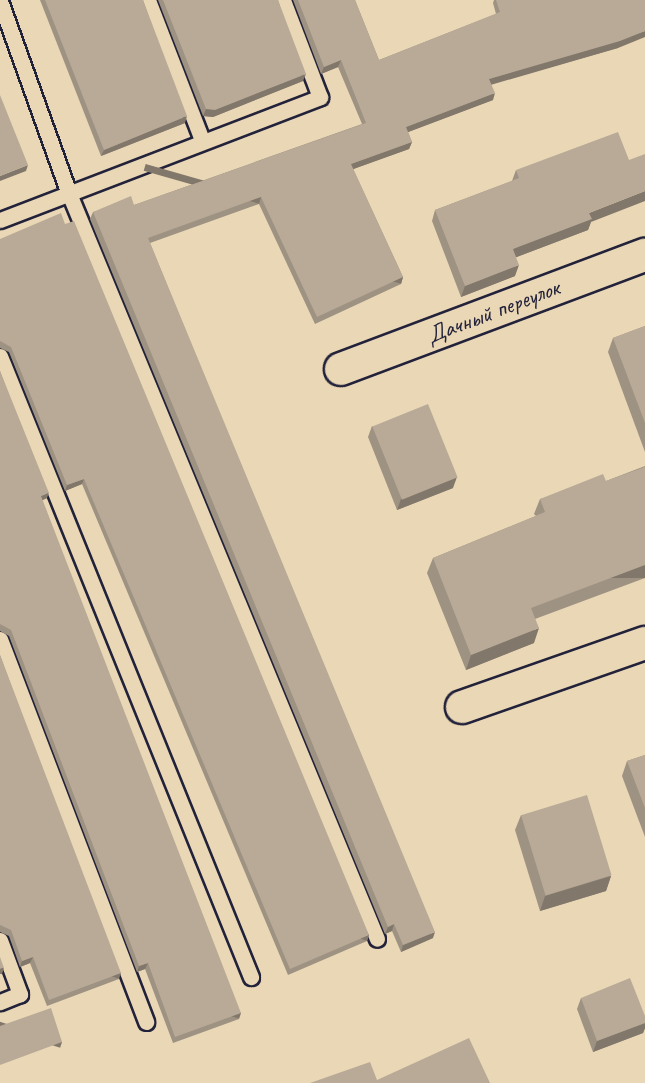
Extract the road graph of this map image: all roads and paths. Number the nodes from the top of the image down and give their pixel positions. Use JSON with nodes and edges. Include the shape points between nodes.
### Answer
{"nodes":[{"id":1,"x":148,"y":0,"type":"edge"},
{"id":2,"x":283,"y":0,"type":"edge"},
{"id":3,"x":0,"y":1,"type":"edge"},
{"id":4,"x":202,"y":140,"type":"junction"},
{"id":5,"x":68,"y":191,"type":"junction"},
{"id":6,"x":0,"y":220,"type":"edge"},
{"id":7,"x":645,"y":255,"type":"edge"},
{"id":8,"x":0,"y":356,"type":"edge"},
{"id":9,"x":341,"y":369,"type":"dead end"},
{"id":10,"x":0,"y":639,"type":"edge"},
{"id":11,"x":645,"y":643,"type":"edge"},
{"id":12,"x":462,"y":707,"type":"dead end"},
{"id":13,"x":376,"y":939,"type":"dead end"},
{"id":14,"x":0,"y":940,"type":"edge"},
{"id":15,"x":251,"y":977,"type":"dead end"},
{"id":16,"x":0,"y":1002,"type":"edge"},
{"id":17,"x":146,"y":1022,"type":"dead end"}],
"edges":[{"from":1,"to":4,"type":"lane"},
{"from":2,"to":4,"type":"lane","via":[[320,97]]},
{"from":3,"to":5,"type":"lane"},
{"from":4,"to":5,"type":"lane"},
{"from":5,"to":6,"type":"lane"},
{"from":5,"to":13,"type":"lane"},
{"from":7,"to":9,"type":"street","name":"Дачный переулок"},
{"from":8,"to":15,"type":"lane"},
{"from":10,"to":17,"type":"lane"},
{"from":11,"to":12,"type":"street"},
{"from":14,"to":16,"type":"lane","via":[[20,994]]}]}
